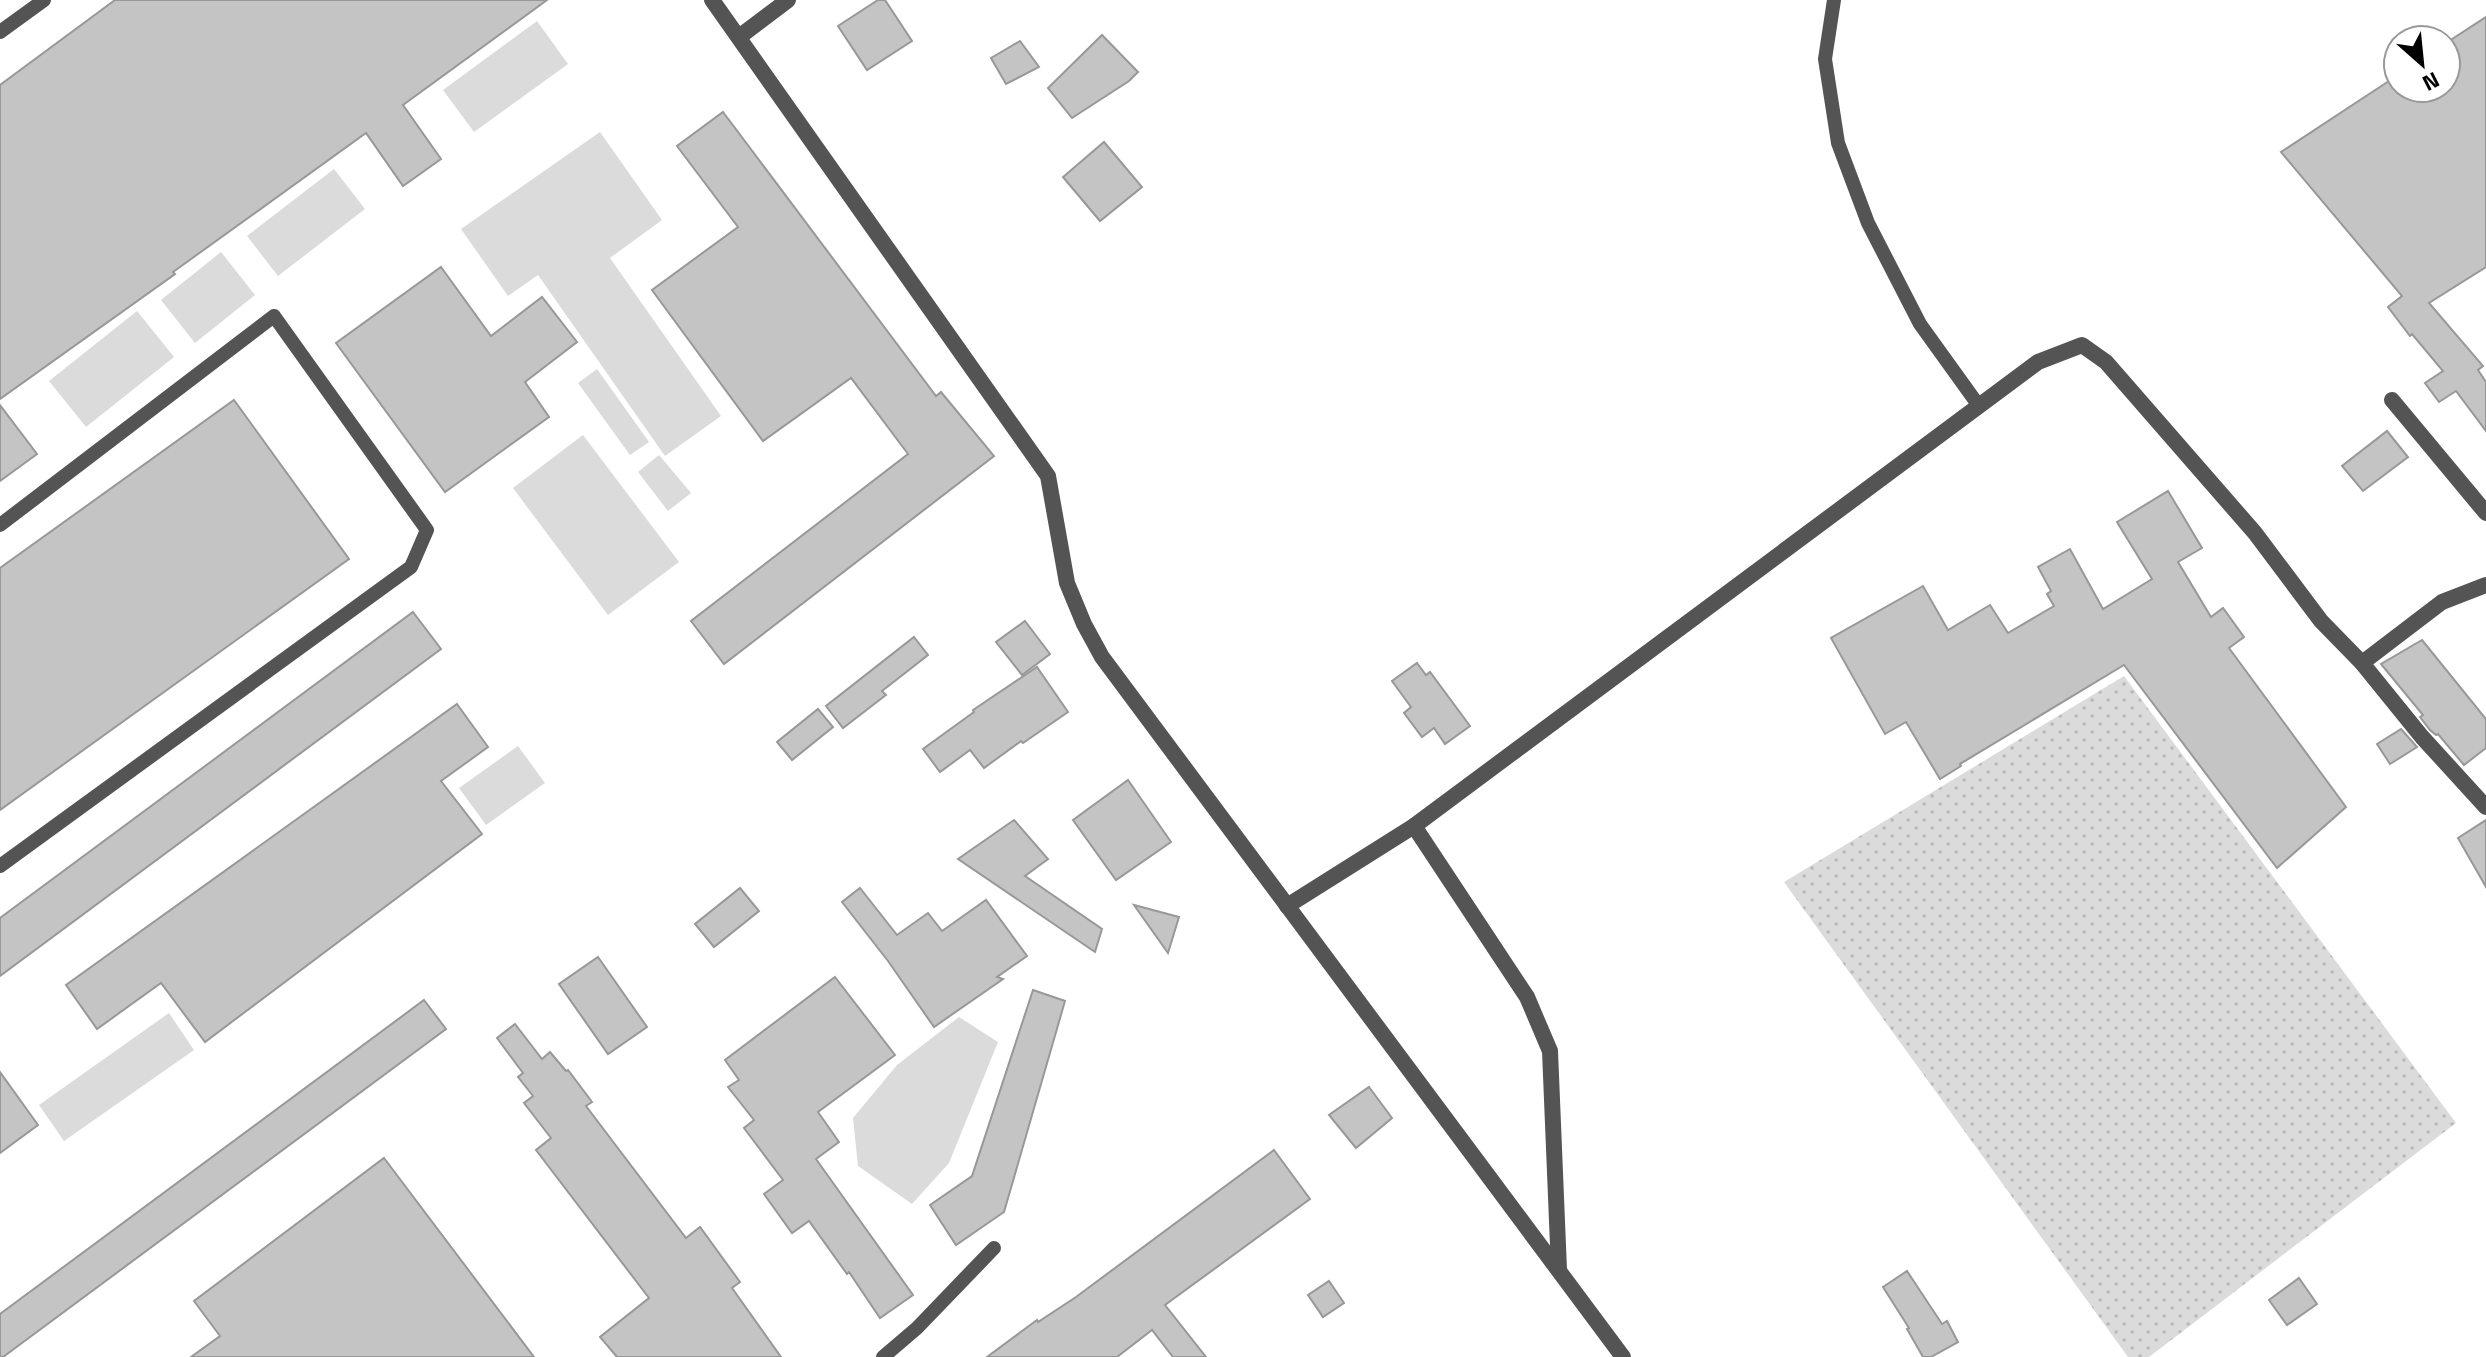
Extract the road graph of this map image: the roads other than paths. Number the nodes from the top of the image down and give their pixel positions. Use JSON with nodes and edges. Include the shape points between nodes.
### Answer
{"nodes":[{"id":1,"x":44,"y":0,"type":"edge"},
{"id":2,"x":712,"y":0,"type":"edge"},
{"id":3,"x":788,"y":0,"type":"edge"},
{"id":4,"x":1834,"y":0,"type":"edge"},
{"id":5,"x":0,"y":32,"type":"edge"},
{"id":6,"x":739,"y":37,"type":"junction"},
{"id":7,"x":2392,"y":400,"type":"dead end"},
{"id":8,"x":1979,"y":406,"type":"junction"},
{"id":9,"x":2486,"y":513,"type":"edge"},
{"id":10,"x":0,"y":525,"type":"edge"},
{"id":11,"x":2486,"y":585,"type":"edge"},
{"id":12,"x":2362,"y":663,"type":"junction"},
{"id":13,"x":2486,"y":807,"type":"edge"},
{"id":14,"x":1414,"y":826,"type":"junction"},
{"id":15,"x":0,"y":866,"type":"edge"},
{"id":16,"x":1287,"y":906,"type":"junction"},
{"id":17,"x":994,"y":1248,"type":"dead end"},
{"id":18,"x":1559,"y":1271,"type":"junction"},
{"id":19,"x":883,"y":1357,"type":"edge"},
{"id":20,"x":1623,"y":1357,"type":"edge"}],
"edges":[{"from":1,"to":5,"type":"lane"},
{"from":2,"to":6,"type":"street"},
{"from":3,"to":6,"type":"street"},
{"from":4,"to":8,"type":"lane","via":[[1825,59],[1838,143],[1868,223],[1920,324]]},
{"from":6,"to":16,"type":"street","via":[[1048,476],[1067,583],[1102,657]]},
{"from":7,"to":9,"type":"street"},
{"from":8,"to":12,"type":"street","via":[[2038,362],[2082,345],[2106,362],[2255,533],[2321,621]]},
{"from":8,"to":14,"type":"street"},
{"from":10,"to":15,"type":"lane","via":[[274,316],[427,530],[411,567]]},
{"from":11,"to":12,"type":"street","via":[[2442,602]]},
{"from":12,"to":13,"type":"street"},
{"from":14,"to":16,"type":"street"},
{"from":14,"to":18,"type":"street","via":[[1527,997],[1550,1051]]},
{"from":16,"to":18,"type":"street"},
{"from":17,"to":19,"type":"lane"},
{"from":18,"to":20,"type":"street"}]}
